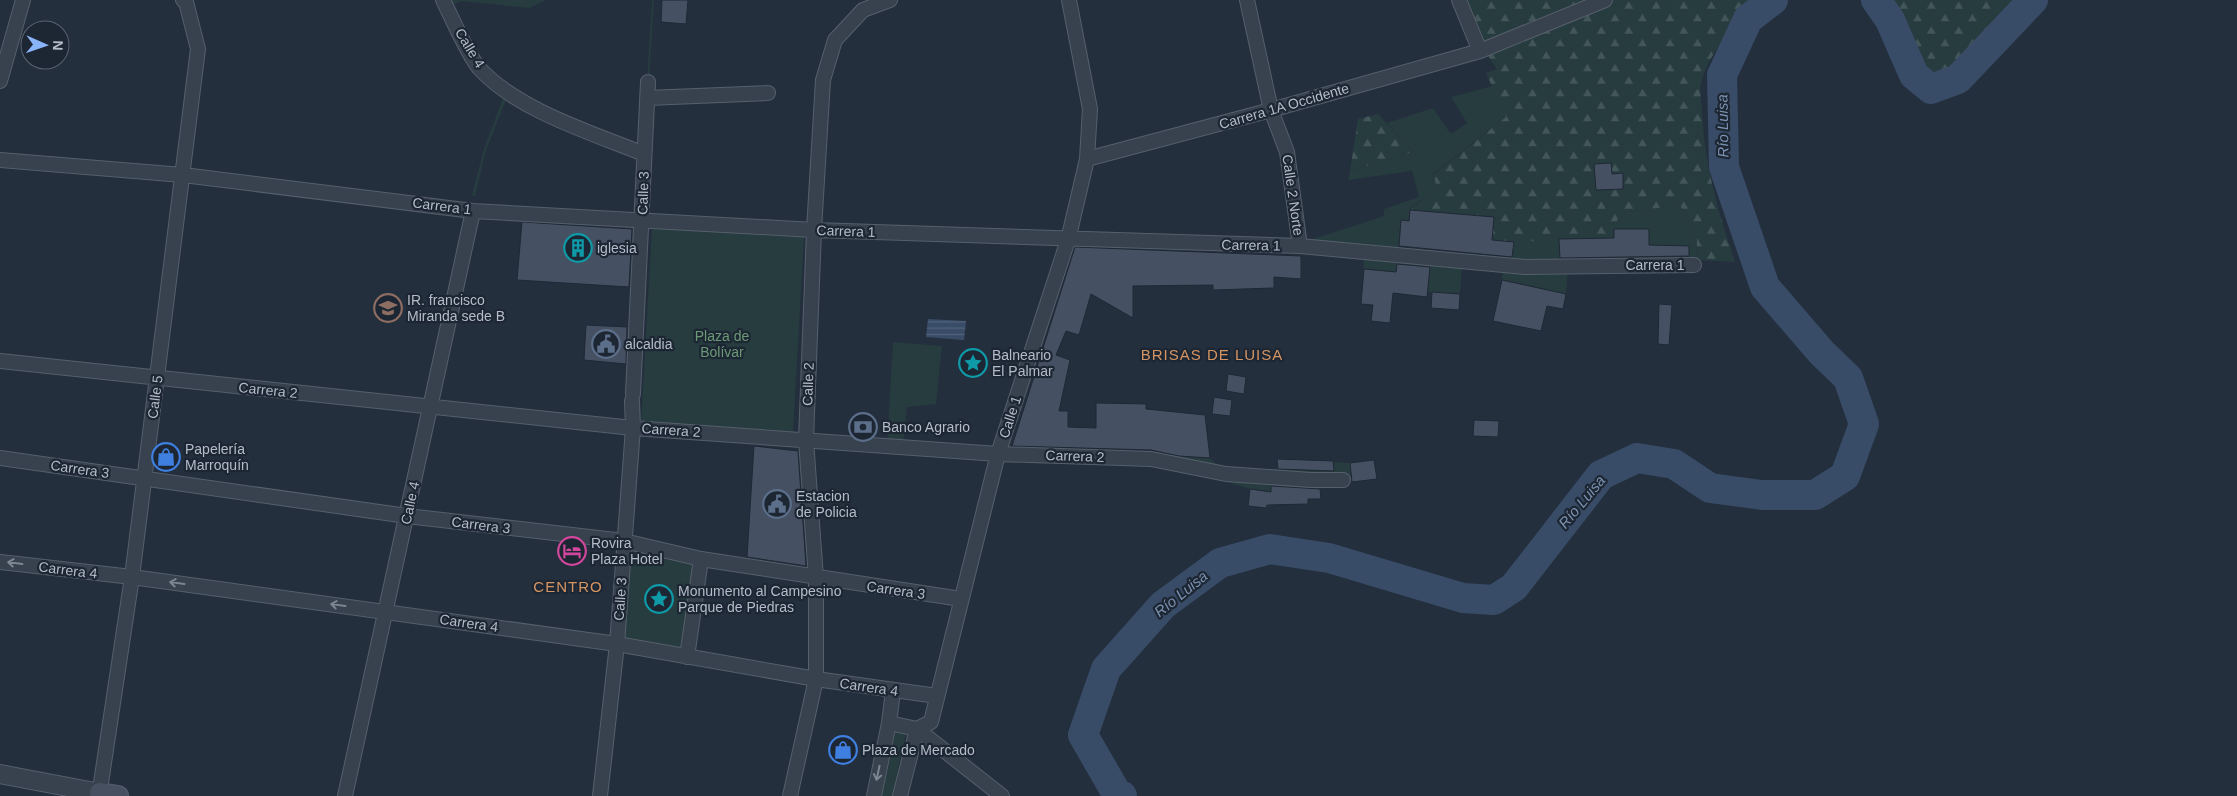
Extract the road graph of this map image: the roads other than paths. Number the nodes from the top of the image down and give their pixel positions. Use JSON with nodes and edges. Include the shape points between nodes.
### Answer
{"nodes":[{"id":1,"x":23,"y":0,"type":"edge"},
{"id":2,"x":183,"y":0,"type":"edge"},
{"id":3,"x":443,"y":0,"type":"edge"},
{"id":4,"x":890,"y":0,"type":"edge"},
{"id":5,"x":1069,"y":0,"type":"edge"},
{"id":6,"x":1246,"y":0,"type":"edge"},
{"id":7,"x":1459,"y":0,"type":"edge"},
{"id":8,"x":1606,"y":0,"type":"edge"},
{"id":9,"x":1480,"y":51,"type":"junction"},
{"id":10,"x":0,"y":81,"type":"edge"},
{"id":11,"x":648,"y":82,"type":"dead end"},
{"id":12,"x":768,"y":93,"type":"dead end"},
{"id":13,"x":647,"y":98,"type":"junction"},
{"id":14,"x":1271,"y":110,"type":"junction"},
{"id":15,"x":644,"y":154,"type":"junction"},
{"id":16,"x":0,"y":160,"type":"edge"},
{"id":17,"x":1087,"y":160,"type":"junction"},
{"id":18,"x":183,"y":175,"type":"junction"},
{"id":19,"x":473,"y":211,"type":"junction"},
{"id":20,"x":642,"y":220,"type":"junction"},
{"id":21,"x":814,"y":230,"type":"junction"},
{"id":22,"x":1068,"y":240,"type":"junction"},
{"id":23,"x":1300,"y":246,"type":"junction"},
{"id":24,"x":1694,"y":264,"type":"dead end"},
{"id":25,"x":0,"y":361,"type":"edge"},
{"id":26,"x":158,"y":379,"type":"junction"},
{"id":27,"x":431,"y":406,"type":"junction"},
{"id":28,"x":632,"y":428,"type":"junction"},
{"id":29,"x":806,"y":440,"type":"junction"},
{"id":30,"x":998,"y":454,"type":"junction"},
{"id":31,"x":0,"y":458,"type":"edge"},
{"id":32,"x":145,"y":478,"type":"junction"},
{"id":33,"x":1343,"y":480,"type":"dead end"},
{"id":34,"x":407,"y":516,"type":"junction"},
{"id":35,"x":624,"y":541,"type":"junction"},
{"id":36,"x":701,"y":559,"type":"junction"},
{"id":37,"x":0,"y":562,"type":"edge"},
{"id":38,"x":132,"y":577,"type":"junction"},
{"id":39,"x":816,"y":578,"type":"junction"},
{"id":40,"x":961,"y":599,"type":"junction"},
{"id":41,"x":386,"y":612,"type":"junction"},
{"id":42,"x":617,"y":644,"type":"junction"},
{"id":43,"x":687,"y":657,"type":"junction"},
{"id":44,"x":816,"y":679,"type":"junction"},
{"id":45,"x":893,"y":691,"type":"junction"},
{"id":46,"x":937,"y":696,"type":"junction"},
{"id":47,"x":889,"y":723,"type":"junction"},
{"id":48,"x":917,"y":729,"type":"junction"},
{"id":49,"x":0,"y":774,"type":"edge"},
{"id":50,"x":105,"y":795,"type":"edge"},
{"id":51,"x":345,"y":796,"type":"edge"},
{"id":52,"x":600,"y":796,"type":"edge"},
{"id":53,"x":790,"y":796,"type":"edge"},
{"id":54,"x":874,"y":796,"type":"edge"},
{"id":55,"x":900,"y":796,"type":"edge"},
{"id":56,"x":1002,"y":796,"type":"edge"}],
"edges":[{"from":1,"to":10,"type":"street"},
{"from":2,"to":18,"type":"street","name":"Calle 5","via":[[198,49]]},
{"from":3,"to":15,"type":"street","name":"Calle 4","via":[[478,67],[505,91],[538,110]]},
{"from":4,"to":21,"type":"street","name":"Calle 2","via":[[863,10],[835,40],[823,80]]},
{"from":5,"to":17,"type":"street","name":"Calle 1","via":[[1090,109]]},
{"from":6,"to":14,"type":"street","name":"Calle 2 Norte"},
{"from":7,"to":9,"type":"street"},
{"from":8,"to":9,"type":"street","name":"Carrera 1A Occidente"},
{"from":9,"to":14,"type":"street","name":"Carrera 1A Occidente"},
{"from":11,"to":13,"type":"street","name":"Calle 3"},
{"from":12,"to":13,"type":"street"},
{"from":13,"to":15,"type":"street","name":"Calle 3"},
{"from":14,"to":17,"type":"street","name":"Carrera 1A Occidente"},
{"from":14,"to":23,"type":"street","name":"Calle 2 Norte","via":[[1287,152]]},
{"from":15,"to":20,"type":"street","name":"Calle 3"},
{"from":16,"to":18,"type":"street","name":"Carrera 1"},
{"from":17,"to":22,"type":"street","name":"Calle 1"},
{"from":18,"to":19,"type":"street","name":"Carrera 1"},
{"from":18,"to":26,"type":"street","name":"Calle 5"},
{"from":19,"to":20,"type":"street","name":"Carrera 1"},
{"from":19,"to":27,"type":"street","name":"Calle 4"},
{"from":20,"to":21,"type":"street","name":"Carrera 1"},
{"from":20,"to":28,"type":"street","name":"Calle 3"},
{"from":21,"to":22,"type":"street","name":"Carrera 1"},
{"from":21,"to":29,"type":"street","name":"Calle 2"},
{"from":22,"to":23,"type":"street","name":"Carrera 1"},
{"from":22,"to":30,"type":"street","name":"Calle 1"},
{"from":23,"to":24,"type":"street","name":"Carrera 1","via":[[1525,267]]},
{"from":25,"to":26,"type":"street","name":"Carrera 2"},
{"from":26,"to":27,"type":"street","name":"Carrera 2"},
{"from":26,"to":32,"type":"street","name":"Calle 5"},
{"from":27,"to":28,"type":"street","name":"Carrera 2"},
{"from":27,"to":34,"type":"street","name":"Calle 4"},
{"from":28,"to":29,"type":"street","name":"Carrera 2"},
{"from":28,"to":35,"type":"street","name":"Calle 3"},
{"from":29,"to":30,"type":"street","name":"Carrera 2"},
{"from":29,"to":39,"type":"street","name":"Calle 2"},
{"from":30,"to":33,"type":"street","name":"Carrera 2","via":[[1150,458],[1226,474]]},
{"from":30,"to":40,"type":"street","name":"Calle 1"},
{"from":31,"to":32,"type":"street","name":"Carrera 3"},
{"from":32,"to":34,"type":"street","name":"Carrera 3"},
{"from":32,"to":38,"type":"street","name":"Calle 5"},
{"from":34,"to":35,"type":"street","name":"Carrera 3"},
{"from":34,"to":41,"type":"street","name":"Calle 4"},
{"from":35,"to":36,"type":"street","name":"Carrera 3"},
{"from":35,"to":42,"type":"street","name":"Calle 3"},
{"from":36,"to":39,"type":"street","name":"Carrera 3"},
{"from":36,"to":43,"type":"street"},
{"from":38,"to":37,"type":"street","name":"Carrera 4","one_way":true},
{"from":41,"to":38,"type":"street","name":"Carrera 4","one_way":true},
{"from":38,"to":50,"type":"street","name":"Calle 5"},
{"from":39,"to":40,"type":"street","name":"Carrera 3"},
{"from":39,"to":44,"type":"street","name":"Calle 2"},
{"from":40,"to":46,"type":"street","name":"Calle 1"},
{"from":41,"to":42,"type":"street","name":"Carrera 4"},
{"from":41,"to":51,"type":"street","name":"Calle 4"},
{"from":42,"to":43,"type":"street","name":"Carrera 4"},
{"from":42,"to":52,"type":"street","name":"Calle 3"},
{"from":43,"to":44,"type":"street","name":"Carrera 4"},
{"from":44,"to":45,"type":"street","name":"Carrera 4"},
{"from":44,"to":53,"type":"street","name":"Calle 2"},
{"from":45,"to":46,"type":"street","name":"Carrera 4"},
{"from":45,"to":47,"type":"street"},
{"from":46,"to":48,"type":"street","name":"Calle 1","via":[[931,722]]},
{"from":47,"to":48,"type":"street"},
{"from":47,"to":54,"type":"street","one_way":true},
{"from":48,"to":55,"type":"street"},
{"from":48,"to":56,"type":"street"},
{"from":49,"to":50,"type":"street"}]}
